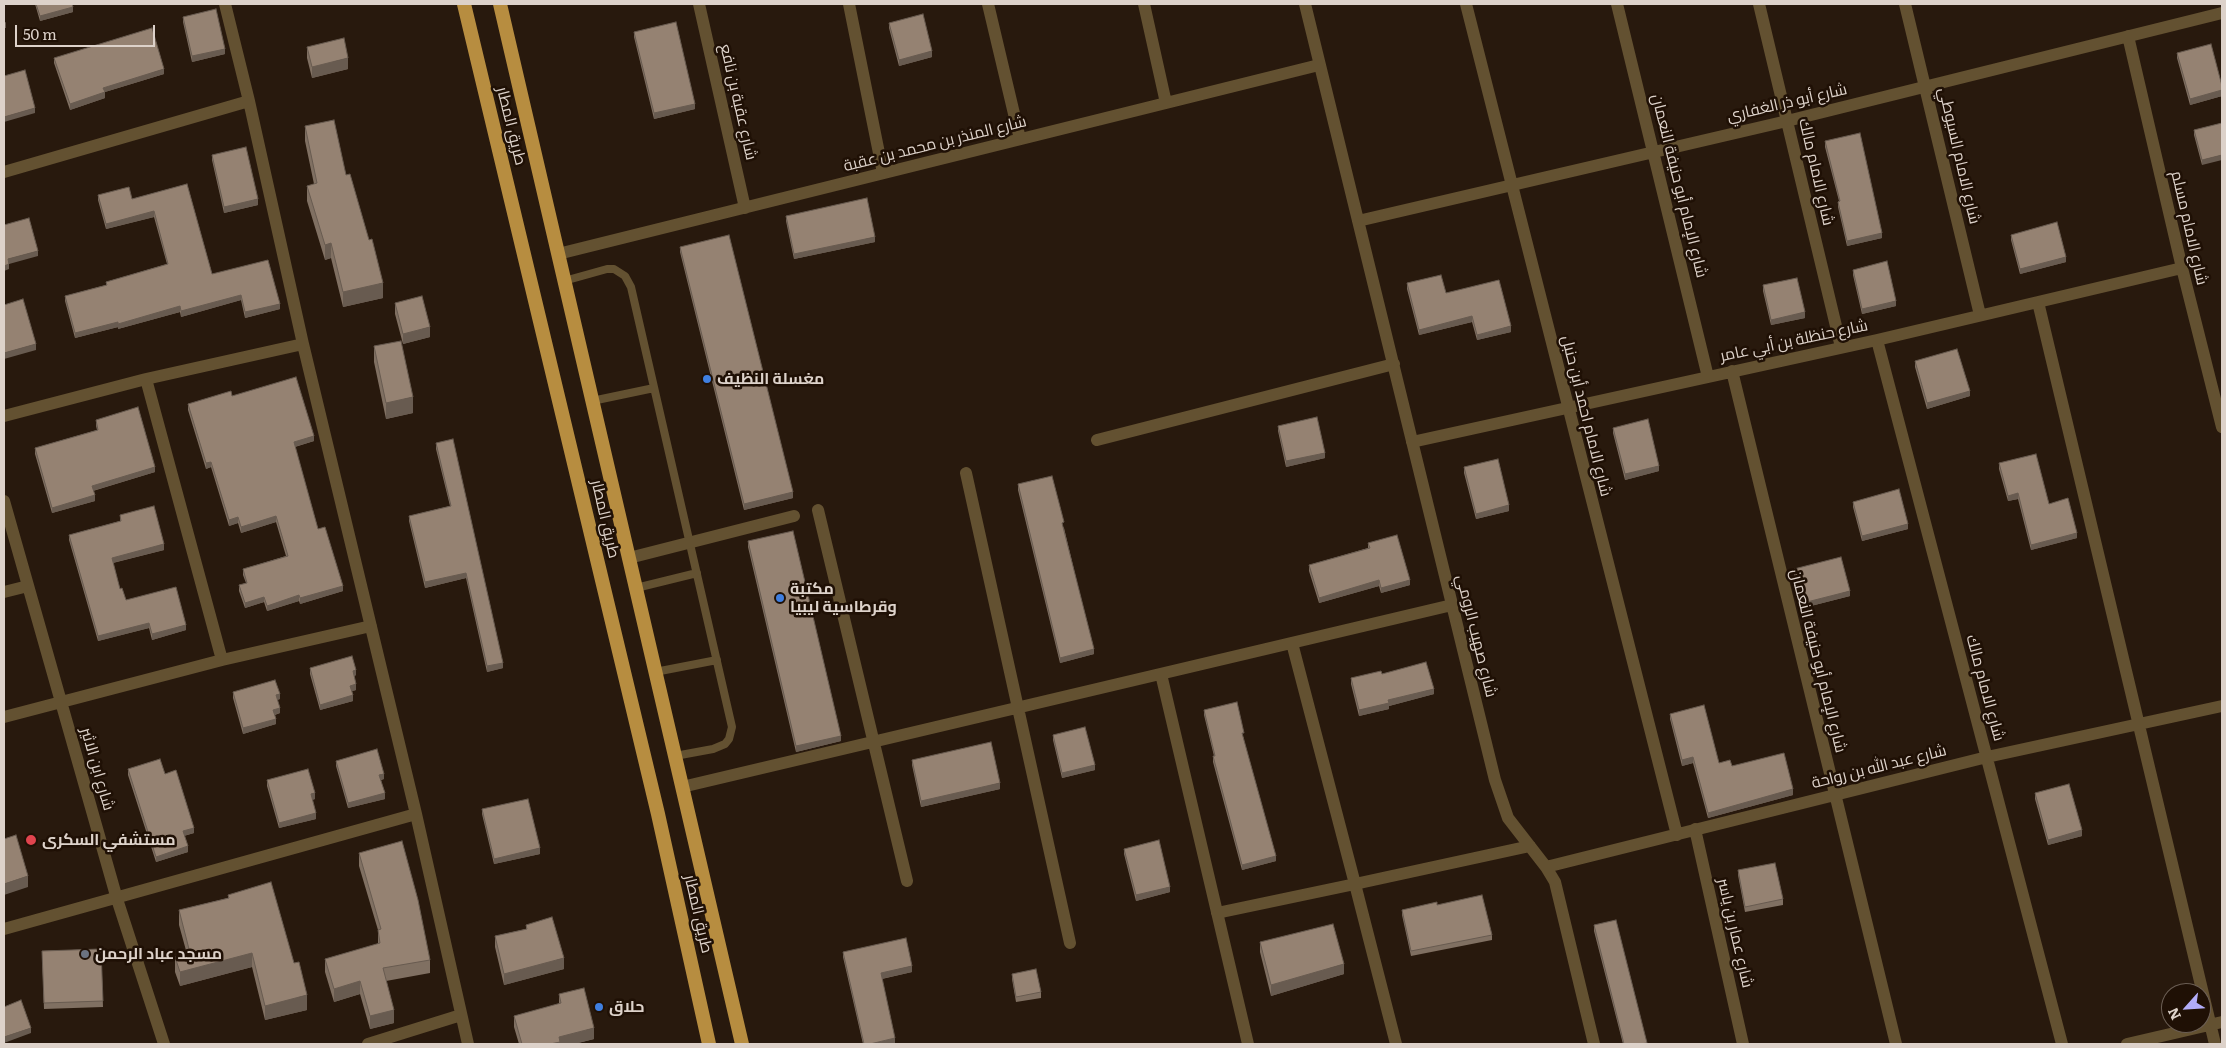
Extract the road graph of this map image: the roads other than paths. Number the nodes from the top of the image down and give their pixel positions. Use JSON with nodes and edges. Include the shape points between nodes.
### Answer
{"nodes":[{"id":1,"x":225,"y":4,"type":"edge"},
{"id":2,"x":464,"y":4,"type":"edge"},
{"id":3,"x":500,"y":4,"type":"edge"},
{"id":4,"x":700,"y":4,"type":"edge"},
{"id":5,"x":849,"y":4,"type":"edge"},
{"id":6,"x":988,"y":4,"type":"edge"},
{"id":7,"x":1144,"y":4,"type":"edge"},
{"id":8,"x":1305,"y":4,"type":"edge"},
{"id":9,"x":1466,"y":4,"type":"edge"},
{"id":10,"x":1617,"y":4,"type":"edge"},
{"id":11,"x":1759,"y":4,"type":"edge"},
{"id":12,"x":1905,"y":4,"type":"edge"},
{"id":13,"x":2222,"y":13,"type":"edge"},
{"id":14,"x":2128,"y":36,"type":"junction"},
{"id":15,"x":1319,"y":65,"type":"junction"},
{"id":16,"x":1925,"y":86,"type":"junction"},
{"id":17,"x":250,"y":102,"type":"junction"},
{"id":18,"x":1166,"y":103,"type":"junction"},
{"id":19,"x":1787,"y":120,"type":"junction"},
{"id":20,"x":1020,"y":139,"type":"junction"},
{"id":21,"x":1653,"y":150,"type":"junction"},
{"id":22,"x":4,"y":172,"type":"edge"},
{"id":23,"x":883,"y":173,"type":"junction"},
{"id":24,"x":1511,"y":184,"type":"junction"},
{"id":25,"x":745,"y":208,"type":"junction"},
{"id":26,"x":1358,"y":220,"type":"junction"},
{"id":27,"x":558,"y":254,"type":"junction"},
{"id":28,"x":2182,"y":268,"type":"junction"},
{"id":29,"x":564,"y":281,"type":"junction"},
{"id":30,"x":2038,"y":302,"type":"junction"},
{"id":31,"x":1980,"y":316,"type":"junction"},
{"id":32,"x":1877,"y":340,"type":"junction"},
{"id":33,"x":303,"y":344,"type":"junction"},
{"id":34,"x":1841,"y":347,"type":"junction"},
{"id":35,"x":1394,"y":364,"type":"junction"},
{"id":36,"x":1732,"y":371,"type":"junction"},
{"id":37,"x":1708,"y":377,"type":"junction"},
{"id":38,"x":146,"y":379,"type":"junction"},
{"id":39,"x":654,"y":388,"type":"junction"},
{"id":40,"x":592,"y":402,"type":"junction"},
{"id":41,"x":1567,"y":408,"type":"junction"},
{"id":42,"x":2220,"y":411,"type":"edge"},
{"id":43,"x":4,"y":416,"type":"edge"},
{"id":44,"x":2222,"y":427,"type":"edge"},
{"id":45,"x":1097,"y":440,"type":"dead end"},
{"id":46,"x":1412,"y":442,"type":"junction"},
{"id":47,"x":966,"y":473,"type":"dead end"},
{"id":48,"x":4,"y":500,"type":"edge"},
{"id":49,"x":818,"y":510,"type":"dead end"},
{"id":50,"x":794,"y":516,"type":"dead end"},
{"id":51,"x":690,"y":542,"type":"junction"},
{"id":52,"x":629,"y":558,"type":"junction"},
{"id":53,"x":697,"y":573,"type":"junction"},
{"id":54,"x":28,"y":586,"type":"junction"},
{"id":55,"x":636,"y":588,"type":"junction"},
{"id":56,"x":4,"y":592,"type":"edge"},
{"id":57,"x":1452,"y":605,"type":"junction"},
{"id":58,"x":371,"y":626,"type":"junction"},
{"id":59,"x":1292,"y":643,"type":"junction"},
{"id":60,"x":222,"y":660,"type":"junction"},
{"id":61,"x":717,"y":660,"type":"junction"},
{"id":62,"x":655,"y":672,"type":"junction"},
{"id":63,"x":1161,"y":674,"type":"junction"},
{"id":64,"x":61,"y":702,"type":"junction"},
{"id":65,"x":2222,"y":706,"type":"edge"},
{"id":66,"x":1018,"y":708,"type":"junction"},
{"id":67,"x":4,"y":717,"type":"edge"},
{"id":68,"x":2139,"y":726,"type":"junction"},
{"id":69,"x":874,"y":742,"type":"junction"},
{"id":70,"x":675,"y":756,"type":"junction"},
{"id":71,"x":1987,"y":757,"type":"junction"},
{"id":72,"x":682,"y":788,"type":"junction"},
{"id":73,"x":1834,"y":795,"type":"junction"},
{"id":74,"x":416,"y":814,"type":"junction"},
{"id":75,"x":1695,"y":829,"type":"junction"},
{"id":76,"x":1677,"y":835,"type":"junction"},
{"id":77,"x":1530,"y":846,"type":"junction"},
{"id":78,"x":1546,"y":867,"type":"junction"},
{"id":79,"x":907,"y":881,"type":"dead end"},
{"id":80,"x":1355,"y":884,"type":"junction"},
{"id":81,"x":117,"y":899,"type":"junction"},
{"id":82,"x":1217,"y":913,"type":"junction"},
{"id":83,"x":4,"y":928,"type":"edge"},
{"id":84,"x":1070,"y":944,"type":"dead end"},
{"id":85,"x":461,"y":1015,"type":"junction"},
{"id":86,"x":2216,"y":1023,"type":"edge"},
{"id":87,"x":164,"y":1044,"type":"edge"},
{"id":88,"x":368,"y":1044,"type":"edge"},
{"id":89,"x":468,"y":1044,"type":"edge"},
{"id":90,"x":709,"y":1044,"type":"edge"},
{"id":91,"x":742,"y":1044,"type":"edge"},
{"id":92,"x":1248,"y":1044,"type":"edge"},
{"id":93,"x":1396,"y":1044,"type":"edge"},
{"id":94,"x":1594,"y":1044,"type":"edge"},
{"id":95,"x":1743,"y":1044,"type":"edge"},
{"id":96,"x":1896,"y":1044,"type":"edge"},
{"id":97,"x":2062,"y":1044,"type":"edge"},
{"id":98,"x":2127,"y":1044,"type":"edge"},
{"id":99,"x":2215,"y":1044,"type":"edge"}],
"edges":[{"from":1,"to":17,"type":"street"},
{"from":2,"to":90,"type":"highway","name":"طريق المطار","via":[[658,814]]},
{"from":3,"to":27,"type":"highway","name":"طريق المطار"},
{"from":4,"to":25,"type":"street","name":"شارع عقبة بن نافع"},
{"from":5,"to":23,"type":"street"},
{"from":6,"to":20,"type":"street"},
{"from":7,"to":18,"type":"street"},
{"from":8,"to":15,"type":"street"},
{"from":9,"to":24,"type":"street","name":"شارع الامام احمد أبن حنبل"},
{"from":10,"to":21,"type":"street","name":"شارع الإمام أبو حنيفة النعمان"},
{"from":11,"to":19,"type":"street","name":"شارع الامام مالك"},
{"from":12,"to":16,"type":"street","name":"شارع الامام السيوطي"},
{"from":13,"to":14,"type":"street","name":"شارع أبو ذر الغفاري"},
{"from":14,"to":16,"type":"street","name":"شارع أبو ذر الغفاري"},
{"from":14,"to":28,"type":"street","name":"شارع الامام مسلم"},
{"from":15,"to":18,"type":"street","name":"شارع المنذر بن محمد بن عقبة"},
{"from":15,"to":26,"type":"street","name":"شارع صهيب الرومي"},
{"from":16,"to":19,"type":"street","name":"شارع أبو ذر الغفاري"},
{"from":16,"to":31,"type":"street","name":"شارع الامام السيوطي"},
{"from":17,"to":22,"type":"street"},
{"from":17,"to":33,"type":"street"},
{"from":18,"to":20,"type":"street","name":"شارع المنذر بن محمد بن عقبة"},
{"from":19,"to":21,"type":"street","name":"شارع أبو ذر الغفاري"},
{"from":19,"to":34,"type":"street","name":"شارع الامام مالك"},
{"from":20,"to":23,"type":"street","name":"شارع المنذر بن محمد بن عقبة"},
{"from":21,"to":24,"type":"street","name":"شارع أبو ذر الغفاري"},
{"from":21,"to":37,"type":"street","name":"شارع الإمام أبو حنيفة النعمان"},
{"from":23,"to":25,"type":"street","name":"شارع المنذر بن محمد بن عقبة"},
{"from":24,"to":26,"type":"street","name":"شارع أبو ذر الغفاري"},
{"from":24,"to":41,"type":"street","name":"شارع الامام احمد أبن حنبل"},
{"from":25,"to":27,"type":"street","name":"شارع المنذر بن محمد بن عقبة"},
{"from":26,"to":35,"type":"street","name":"شارع صهيب الرومي"},
{"from":27,"to":29,"type":"highway","name":"طريق المطار"},
{"from":28,"to":30,"type":"street","name":"شارع حنظلة بن أبي عامر"},
{"from":28,"to":42,"type":"street","name":"شارع الامام مسلم"},
{"from":29,"to":39,"type":"lane","via":[[607,269],[625,276],[631,286]]},
{"from":29,"to":40,"type":"highway","name":"طريق المطار"},
{"from":30,"to":31,"type":"street","name":"شارع حنظلة بن أبي عامر"},
{"from":30,"to":68,"type":"street"},
{"from":31,"to":32,"type":"street","name":"شارع حنظلة بن أبي عامر"},
{"from":32,"to":34,"type":"street","name":"شارع حنظلة بن أبي عامر"},
{"from":32,"to":71,"type":"street","name":"شارع الامام مالك"},
{"from":33,"to":38,"type":"street"},
{"from":33,"to":58,"type":"street"},
{"from":34,"to":36,"type":"street","name":"شارع حنظلة بن أبي عامر"},
{"from":35,"to":45,"type":"street"},
{"from":35,"to":46,"type":"street","name":"شارع صهيب الرومي"},
{"from":36,"to":37,"type":"street","name":"شارع حنظلة بن أبي عامر"},
{"from":36,"to":73,"type":"street","name":"شارع الإمام أبو حنيفة النعمان"},
{"from":37,"to":41,"type":"street","name":"شارع حنظلة بن أبي عامر"},
{"from":38,"to":43,"type":"street"},
{"from":38,"to":60,"type":"street"},
{"from":39,"to":40,"type":"lane"},
{"from":39,"to":51,"type":"lane"},
{"from":40,"to":52,"type":"highway","name":"طريق المطار"},
{"from":41,"to":46,"type":"street","name":"شارع حنظلة بن أبي عامر"},
{"from":41,"to":76,"type":"street","name":"شارع الامام احمد أبن حنبل"},
{"from":42,"to":44,"type":"street","name":"شارع الامام مسلم"},
{"from":46,"to":57,"type":"street","name":"شارع صهيب الرومي"},
{"from":47,"to":66,"type":"street"},
{"from":48,"to":54,"type":"street","name":"شارع ابن الاثير"},
{"from":49,"to":69,"type":"street"},
{"from":50,"to":51,"type":"street"},
{"from":51,"to":52,"type":"street"},
{"from":51,"to":53,"type":"lane"},
{"from":52,"to":55,"type":"highway","name":"طريق المطار"},
{"from":53,"to":55,"type":"lane"},
{"from":53,"to":61,"type":"lane"},
{"from":54,"to":56,"type":"street"},
{"from":54,"to":64,"type":"street","name":"شارع ابن الاثير"},
{"from":55,"to":62,"type":"highway","name":"طريق المطار"},
{"from":57,"to":59,"type":"street"},
{"from":57,"to":77,"type":"street","name":"شارع صهيب الرومي","via":[[1495,780],[1508,818]]},
{"from":58,"to":60,"type":"street"},
{"from":58,"to":74,"type":"street"},
{"from":59,"to":63,"type":"street"},
{"from":59,"to":80,"type":"street"},
{"from":60,"to":64,"type":"street"},
{"from":61,"to":62,"type":"lane"},
{"from":61,"to":70,"type":"lane","via":[[732,727],[729,739],[719,747]]},
{"from":62,"to":70,"type":"highway","name":"طريق المطار"},
{"from":63,"to":66,"type":"street"},
{"from":63,"to":82,"type":"street"},
{"from":64,"to":67,"type":"street"},
{"from":64,"to":81,"type":"street","name":"شارع ابن الاثير"},
{"from":65,"to":68,"type":"street","name":"شارع عبد الله بن رواحة"},
{"from":66,"to":69,"type":"street"},
{"from":66,"to":84,"type":"street"},
{"from":68,"to":71,"type":"street","name":"شارع عبد الله بن رواحة"},
{"from":68,"to":86,"type":"street"},
{"from":69,"to":72,"type":"street"},
{"from":69,"to":79,"type":"street"},
{"from":70,"to":72,"type":"highway","name":"طريق المطار"},
{"from":71,"to":73,"type":"street","name":"شارع عبد الله بن رواحة"},
{"from":71,"to":97,"type":"street","name":"شارع الامام مالك"},
{"from":72,"to":91,"type":"highway","name":"طريق المطار"},
{"from":73,"to":75,"type":"street","name":"شارع عبد الله بن رواحة"},
{"from":73,"to":96,"type":"street","name":"شارع الإمام أبو حنيفة النعمان"},
{"from":74,"to":81,"type":"street"},
{"from":74,"to":85,"type":"street"},
{"from":75,"to":76,"type":"street","name":"شارع عبد الله بن رواحة"},
{"from":75,"to":95,"type":"street","name":"شارع عمار بن ياسر"},
{"from":76,"to":78,"type":"street","name":"شارع عبد الله بن رواحة"},
{"from":77,"to":78,"type":"street","name":"شارع صهيب الرومي"},
{"from":77,"to":80,"type":"street"},
{"from":78,"to":94,"type":"street","name":"شارع صهيب الرومي","via":[[1555,882]]},
{"from":80,"to":82,"type":"street"},
{"from":80,"to":93,"type":"street"},
{"from":81,"to":83,"type":"street"},
{"from":81,"to":87,"type":"street","name":"شارع ابن الاثير"},
{"from":82,"to":92,"type":"street"},
{"from":85,"to":88,"type":"street"},
{"from":85,"to":89,"type":"street"},
{"from":86,"to":98,"type":"street"},
{"from":86,"to":99,"type":"street"}]}
